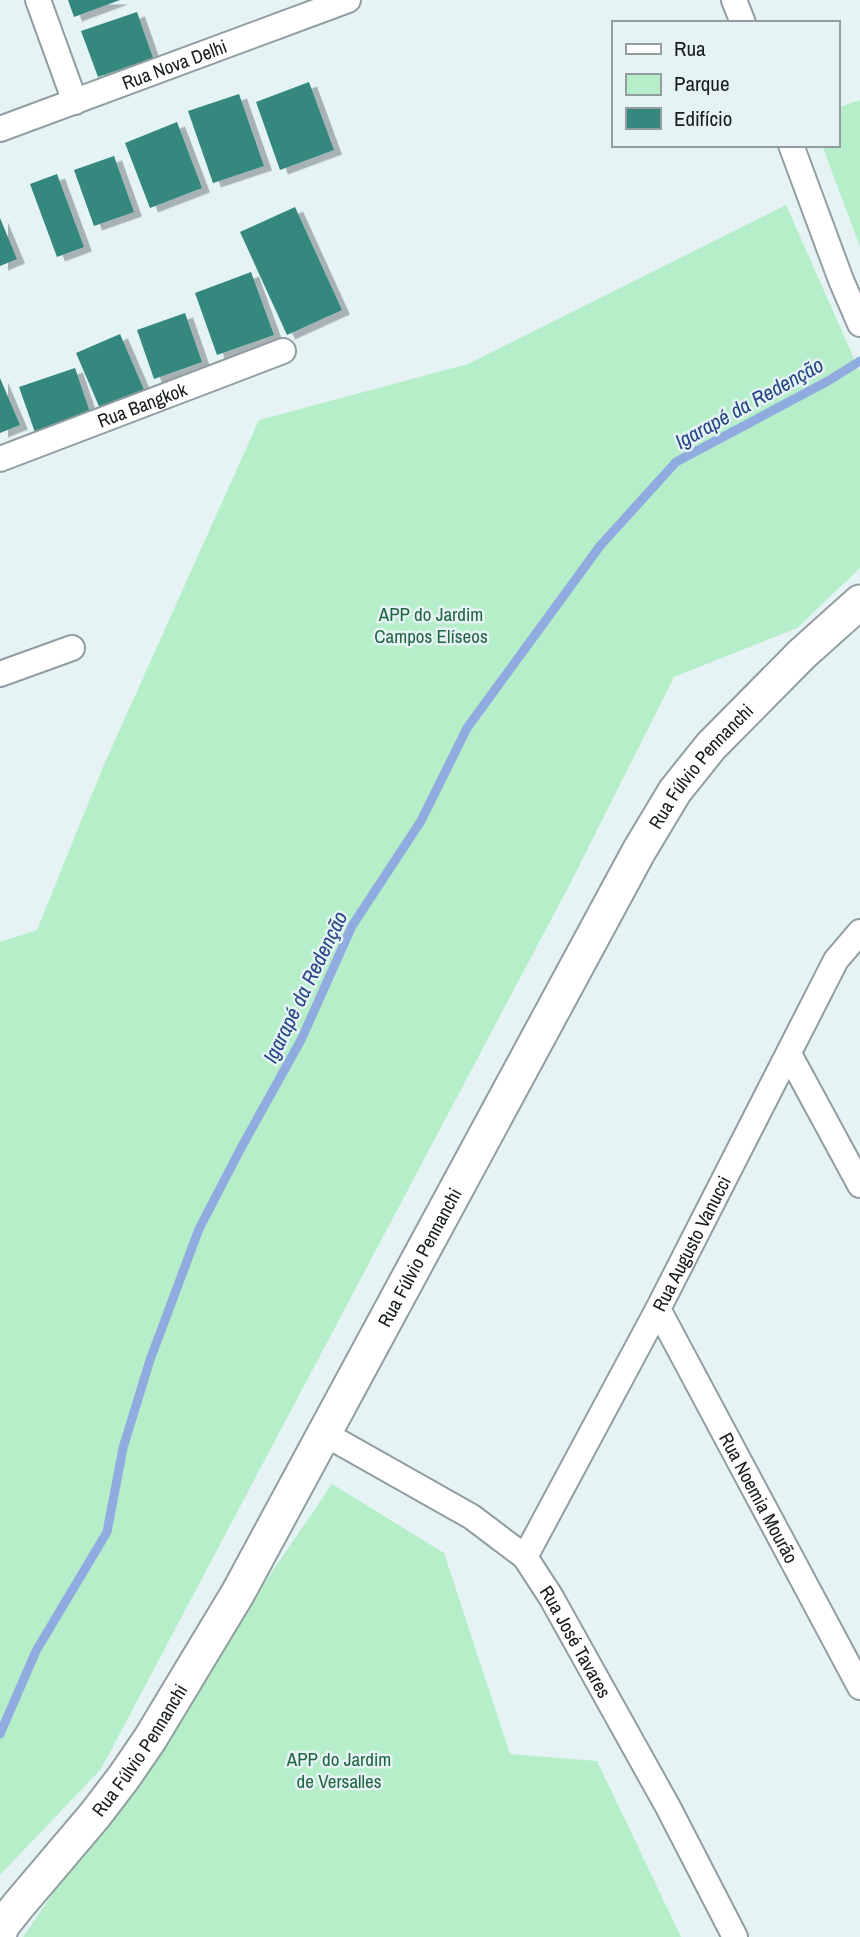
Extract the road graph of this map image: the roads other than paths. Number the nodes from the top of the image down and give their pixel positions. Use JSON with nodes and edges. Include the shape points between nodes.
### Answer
{"nodes":[{"id":1,"x":38,"y":0,"type":"edge"},
{"id":2,"x":348,"y":0,"type":"edge"},
{"id":3,"x":734,"y":0,"type":"edge"},
{"id":4,"x":742,"y":21,"type":"edge"},
{"id":5,"x":75,"y":102,"type":"junction"},
{"id":6,"x":0,"y":129,"type":"edge"},
{"id":7,"x":792,"y":147,"type":"edge"},
{"id":8,"x":860,"y":324,"type":"edge"},
{"id":9,"x":284,"y":352,"type":"dead end"},
{"id":10,"x":0,"y":459,"type":"edge"},
{"id":11,"x":860,"y":602,"type":"edge"},
{"id":12,"x":72,"y":648,"type":"dead end"},
{"id":13,"x":0,"y":674,"type":"edge"},
{"id":14,"x":860,"y":932,"type":"edge"},
{"id":15,"x":789,"y":1054,"type":"junction"},
{"id":16,"x":860,"y":1185,"type":"edge"},
{"id":17,"x":658,"y":1309,"type":"junction"},
{"id":18,"x":325,"y":1434,"type":"junction"},
{"id":19,"x":525,"y":1557,"type":"junction"},
{"id":20,"x":860,"y":1686,"type":"edge"},
{"id":21,"x":1,"y":1928,"type":"edge"},
{"id":22,"x":736,"y":1937,"type":"edge"}],
"edges":[{"from":1,"to":5,"type":"street"},
{"from":2,"to":5,"type":"street","name":"Rua Nova Delhi"},
{"from":3,"to":4,"type":"street"},
{"from":5,"to":6,"type":"street","name":"Rua Nova Delhi"},
{"from":7,"to":8,"type":"street"},
{"from":9,"to":10,"type":"street","name":"Rua Bangkok"},
{"from":11,"to":18,"type":"street","name":"Rua Fúlvio Pennanchi","via":[[711,746],[675,791]]},
{"from":12,"to":13,"type":"street"},
{"from":14,"to":15,"type":"street","name":"Rua Augusto Vanucci","via":[[836,960]]},
{"from":15,"to":16,"type":"street"},
{"from":15,"to":17,"type":"street","name":"Rua Augusto Vanucci"},
{"from":17,"to":19,"type":"street","name":"Rua Augusto Vanucci"},
{"from":17,"to":20,"type":"street","name":"Rua Noemia Mourão"},
{"from":18,"to":19,"type":"street","name":"Rua José Tavares","via":[[472,1517]]},
{"from":18,"to":21,"type":"street","name":"Rua Fúlvio Pennanchi","via":[[238,1593],[150,1739],[102,1806]]},
{"from":19,"to":22,"type":"street","name":"Rua José Tavares","via":[[668,1807]]}]}
